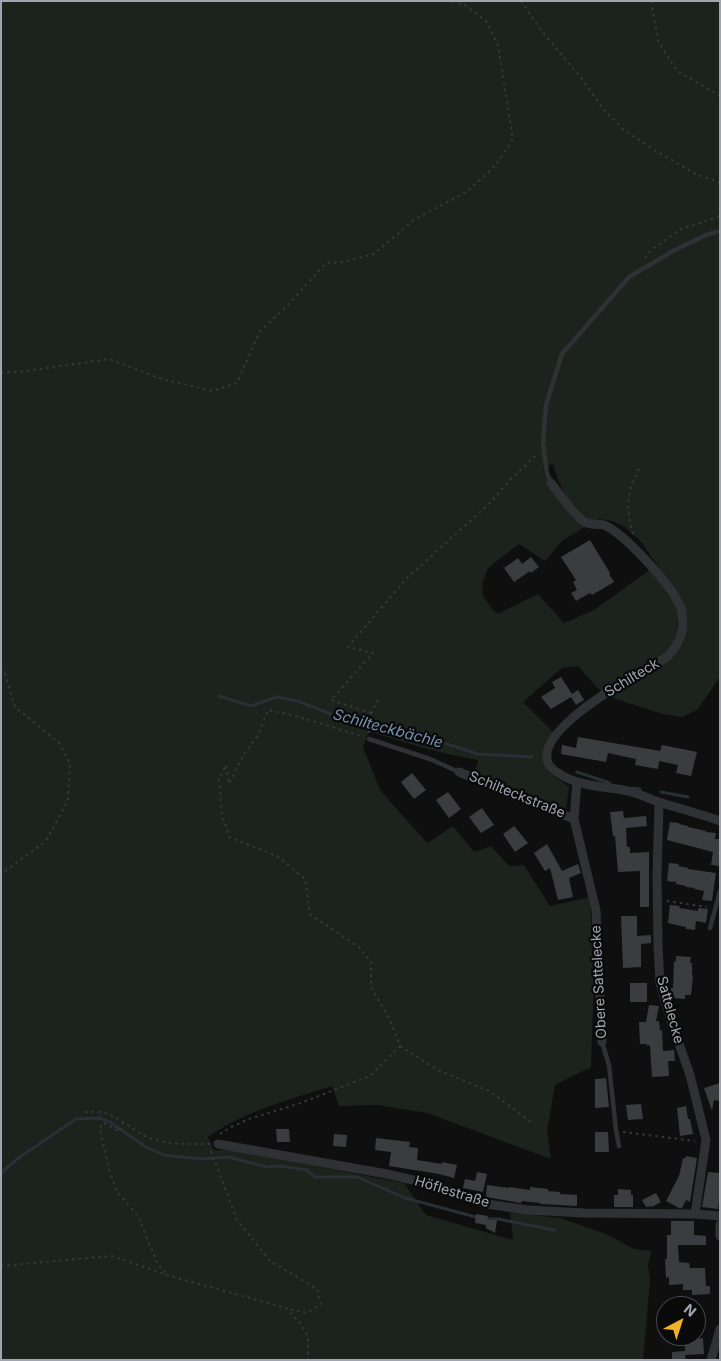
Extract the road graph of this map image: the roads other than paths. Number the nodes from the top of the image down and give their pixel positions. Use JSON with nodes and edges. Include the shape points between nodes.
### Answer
{"nodes":[{"id":1,"x":720,"y":231,"type":"edge"},
{"id":2,"x":551,"y":483,"type":"joint"},
{"id":3,"x":369,"y":739,"type":"road end"},
{"id":4,"x":459,"y":772,"type":"joint"},
{"id":5,"x":577,"y":782,"type":"junction"},
{"id":6,"x":660,"y":802,"type":"junction"},
{"id":7,"x":574,"y":819,"type":"junction"},
{"id":8,"x":720,"y":821,"type":"edge"},
{"id":9,"x":720,"y":891,"type":"edge"},
{"id":10,"x":710,"y":928,"type":"dead end"},
{"id":11,"x":602,"y":1042,"type":"joint"},
{"id":12,"x":619,"y":1146,"type":"dead end"},
{"id":13,"x":214,"y":1148,"type":"road end"},
{"id":14,"x":695,"y":1214,"type":"junction"},
{"id":15,"x":720,"y":1216,"type":"edge"},
{"id":16,"x":720,"y":1225,"type":"edge"},
{"id":17,"x":720,"y":1236,"type":"edge"},
{"id":18,"x":720,"y":1329,"type":"edge"},
{"id":19,"x":711,"y":1360,"type":"edge"}],
"edges":[{"from":1,"to":2,"type":"lane","via":[[673,251],[629,277],[562,354],[546,404],[542,444]]},
{"from":2,"to":5,"type":"street","name":"Schilteck","via":[[583,521],[604,525],[620,535],[651,565],[668,586],[683,616],[678,643],[667,657],[582,709],[551,742],[548,764]]},
{"from":3,"to":4,"type":"lane","name":"Schilteckstraße"},
{"from":4,"to":7,"type":"street","name":"Schilteckstraße"},
{"from":5,"to":6,"type":"street","via":[[627,791]]},
{"from":5,"to":7,"type":"street","name":"Schilteckstraße"},
{"from":6,"to":8,"type":"street"},
{"from":6,"to":14,"type":"street","name":"Sattelecke","via":[[657,899],[660,983],[690,1076],[706,1142]]},
{"from":7,"to":11,"type":"street","name":"Obere Sattelecke","via":[[596,910]]},
{"from":9,"to":10,"type":"lane"},
{"from":11,"to":12,"type":"lane","name":"Obere Sattelecke","via":[[609,1065]]},
{"from":13,"to":14,"type":"street","name":"Höflestraße","via":[[387,1174],[434,1185],[487,1204],[528,1210],[584,1214]]},
{"from":14,"to":15,"type":"street","name":"Höflestraße"},
{"from":16,"to":17,"type":"street"},
{"from":18,"to":19,"type":"street"}]}
